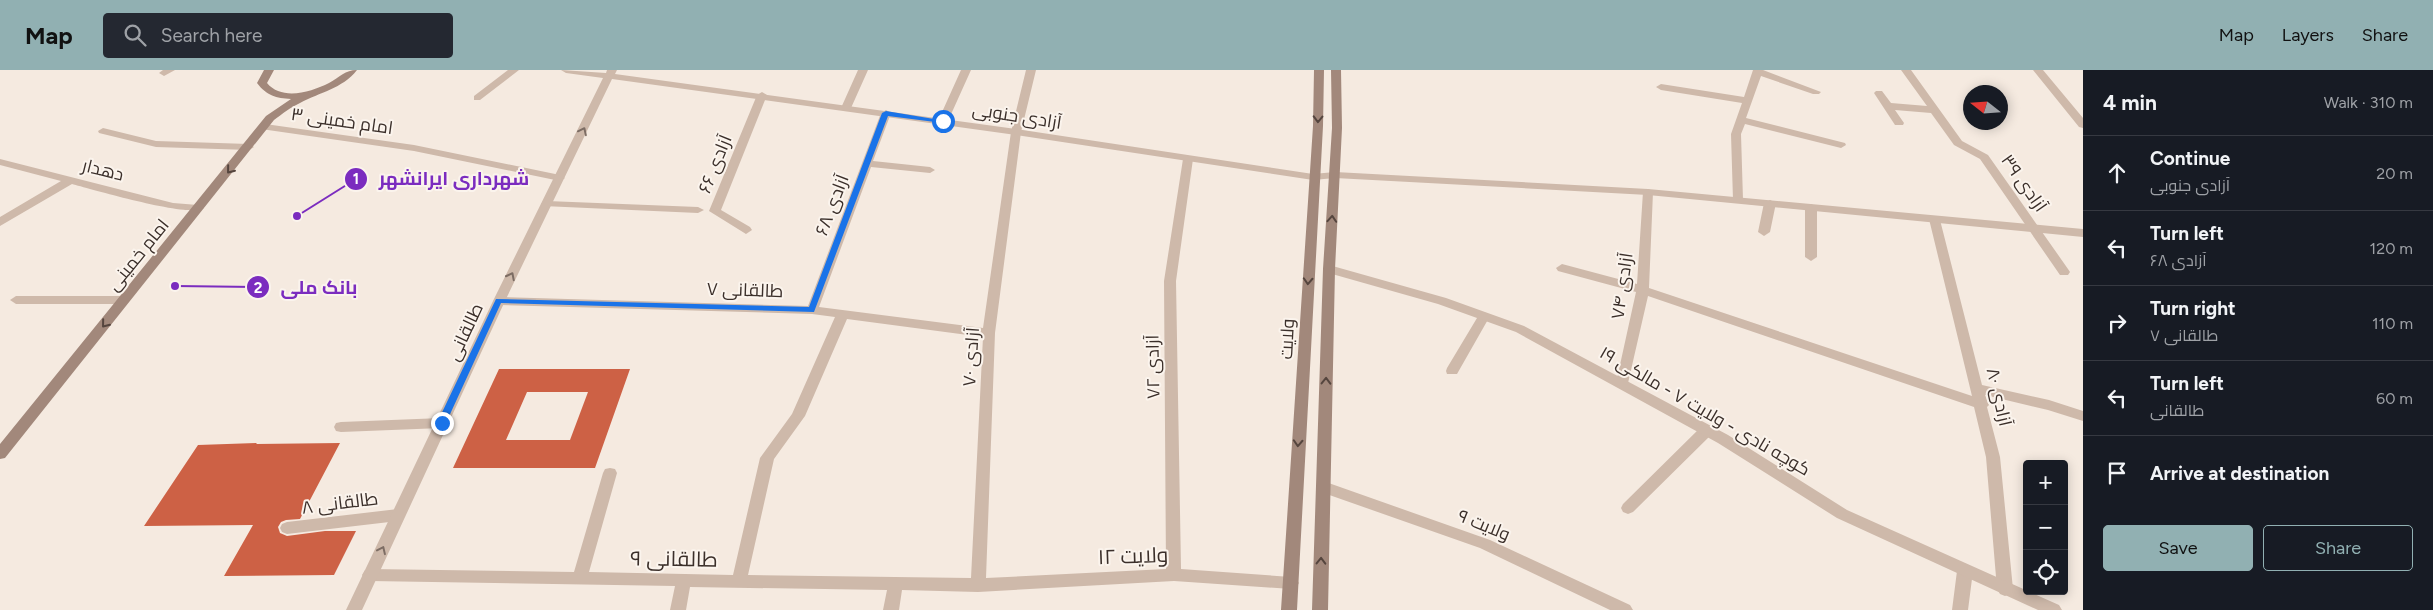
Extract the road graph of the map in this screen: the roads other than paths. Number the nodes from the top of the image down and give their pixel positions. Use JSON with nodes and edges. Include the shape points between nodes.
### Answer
{"nodes":[{"id":1,"x":264,"y":70,"type":"edge"},
{"id":2,"x":269,"y":70,"type":"edge"},
{"id":3,"x":514,"y":70,"type":"edge"},
{"id":4,"x":566,"y":70,"type":"edge"},
{"id":5,"x":863,"y":70,"type":"edge"},
{"id":6,"x":966,"y":70,"type":"edge"},
{"id":7,"x":1030,"y":70,"type":"edge"},
{"id":8,"x":1319,"y":70,"type":"edge"},
{"id":9,"x":1336,"y":70,"type":"edge"},
{"id":10,"x":1906,"y":70,"type":"edge"},
{"id":11,"x":2038,"y":70,"type":"edge"},
{"id":12,"x":354,"y":71,"type":"edge"},
{"id":13,"x":1758,"y":71,"type":"edge"},
{"id":14,"x":610,"y":73,"type":"edge"},
{"id":15,"x":263,"y":86,"type":"junction"},
{"id":16,"x":1661,"y":87,"type":"dead end"},
{"id":17,"x":315,"y":92,"type":"junction"},
{"id":18,"x":1816,"y":92,"type":"dead end"},
{"id":19,"x":1879,"y":93,"type":"dead end"},
{"id":20,"x":762,"y":96,"type":"junction"},
{"id":21,"x":476,"y":98,"type":"dead end"},
{"id":22,"x":1748,"y":101,"type":"junction"},
{"id":23,"x":1887,"y":106,"type":"junction"},
{"id":24,"x":846,"y":108,"type":"junction"},
{"id":25,"x":1935,"y":110,"type":"junction"},
{"id":26,"x":886,"y":113,"type":"junction"},
{"id":27,"x":1741,"y":120,"type":"junction"},
{"id":28,"x":943,"y":121,"type":"junction"},
{"id":29,"x":268,"y":122,"type":"junction"},
{"id":30,"x":2082,"y":122,"type":"edge"},
{"id":31,"x":1899,"y":123,"type":"dead end"},
{"id":32,"x":103,"y":131,"type":"dead end"},
{"id":33,"x":1016,"y":132,"type":"junction"},
{"id":34,"x":1841,"y":145,"type":"dead end"},
{"id":35,"x":249,"y":147,"type":"junction"},
{"id":36,"x":1188,"y":159,"type":"junction"},
{"id":37,"x":0,"y":162,"type":"edge"},
{"id":38,"x":867,"y":163,"type":"junction"},
{"id":39,"x":15,"y":166,"type":"junction"},
{"id":40,"x":930,"y":170,"type":"dead end"},
{"id":41,"x":0,"y":173,"type":"edge"},
{"id":42,"x":1335,"y":176,"type":"junction"},
{"id":43,"x":1313,"y":177,"type":"junction"},
{"id":44,"x":560,"y":178,"type":"junction"},
{"id":45,"x":70,"y":180,"type":"junction"},
{"id":46,"x":1648,"y":192,"type":"junction"},
{"id":47,"x":1738,"y":200,"type":"junction"},
{"id":48,"x":1770,"y":203,"type":"junction"},
{"id":49,"x":547,"y":204,"type":"junction"},
{"id":50,"x":1810,"y":207,"type":"junction"},
{"id":51,"x":198,"y":208,"type":"junction"},
{"id":52,"x":698,"y":210,"type":"dead end"},
{"id":53,"x":1935,"y":219,"type":"junction"},
{"id":54,"x":0,"y":222,"type":"edge"},
{"id":55,"x":2035,"y":228,"type":"junction"},
{"id":56,"x":746,"y":230,"type":"dead end"},
{"id":57,"x":1764,"y":232,"type":"dead end"},
{"id":58,"x":2083,"y":233,"type":"edge"},
{"id":59,"x":1811,"y":256,"type":"dead end"},
{"id":60,"x":1562,"y":268,"type":"dead end"},
{"id":61,"x":1328,"y":269,"type":"junction"},
{"id":62,"x":2064,"y":272,"type":"dead end"},
{"id":63,"x":1643,"y":290,"type":"junction"},
{"id":64,"x":16,"y":300,"type":"dead end"},
{"id":65,"x":124,"y":300,"type":"junction"},
{"id":66,"x":499,"y":301,"type":"junction"},
{"id":67,"x":812,"y":310,"type":"junction"},
{"id":68,"x":843,"y":314,"type":"junction"},
{"id":69,"x":1484,"y":316,"type":"junction"},
{"id":70,"x":989,"y":333,"type":"junction"},
{"id":71,"x":1452,"y":370,"type":"dead end"},
{"id":72,"x":1622,"y":383,"type":"junction"},
{"id":73,"x":1978,"y":389,"type":"junction"},
{"id":74,"x":1982,"y":405,"type":"junction"},
{"id":75,"x":2083,"y":416,"type":"edge"},
{"id":76,"x":442,"y":423,"type":"junction"},
{"id":77,"x":341,"y":427,"type":"dead end"},
{"id":78,"x":1707,"y":430,"type":"junction"},
{"id":79,"x":1,"y":451,"type":"edge"},
{"id":80,"x":610,"y":473,"type":"dead end"},
{"id":81,"x":1323,"y":487,"type":"junction"},
{"id":82,"x":1628,"y":508,"type":"dead end"},
{"id":83,"x":398,"y":515,"type":"junction"},
{"id":84,"x":287,"y":528,"type":"dead end"},
{"id":85,"x":1966,"y":571,"type":"junction"},
{"id":86,"x":370,"y":575,"type":"junction"},
{"id":87,"x":1174,"y":575,"type":"junction"},
{"id":88,"x":579,"y":579,"type":"junction"},
{"id":89,"x":684,"y":580,"type":"junction"},
{"id":90,"x":739,"y":581,"type":"junction"},
{"id":91,"x":1290,"y":583,"type":"junction"},
{"id":92,"x":896,"y":584,"type":"junction"},
{"id":93,"x":978,"y":585,"type":"junction"},
{"id":94,"x":2005,"y":588,"type":"junction"},
{"id":95,"x":1623,"y":609,"type":"edge"},
{"id":96,"x":354,"y":610,"type":"edge"},
{"id":97,"x":678,"y":610,"type":"edge"},
{"id":98,"x":891,"y":610,"type":"edge"},
{"id":99,"x":1289,"y":610,"type":"edge"},
{"id":100,"x":1320,"y":610,"type":"edge"},
{"id":101,"x":1960,"y":610,"type":"edge"},
{"id":102,"x":2054,"y":610,"type":"edge"}],
"edges":[{"from":1,"to":15,"type":"main road"},
{"from":2,"to":15,"type":"main road"},
{"from":3,"to":21,"type":"street"},
{"from":4,"to":14,"type":"street","name":"آزادی جنوبی"},
{"from":5,"to":24,"type":"street"},
{"from":6,"to":28,"type":"street"},
{"from":7,"to":33,"type":"street","name":"آزادی ۷۰"},
{"from":8,"to":43,"type":"main road","name":"ولایت","one_way":true},
{"from":9,"to":42,"type":"main road"},
{"from":10,"to":25,"type":"street","name":"آزادی ۳۹"},
{"from":11,"to":30,"type":"street"},
{"from":12,"to":17,"type":"main road","via":[[336,84]]},
{"from":13,"to":18,"type":"street"},
{"from":13,"to":22,"type":"street"},
{"from":14,"to":20,"type":"street","name":"آزادی جنوبی"},
{"from":44,"to":14,"type":"street","name":"طالقانی","one_way":true},
{"from":15,"to":17,"type":"main road","via":[[273,94],[285,96]]},
{"from":15,"to":29,"type":"main road","via":[[271,106]]},
{"from":16,"to":22,"type":"street"},
{"from":17,"to":29,"type":"main road","name":"امام خمینی","via":[[295,101]]},
{"from":19,"to":23,"type":"street"},
{"from":20,"to":24,"type":"street","name":"آزادی جنوبی"},
{"from":20,"to":56,"type":"street","name":"آزادی ۶۶","via":[[715,211]]},
{"from":22,"to":27,"type":"street"},
{"from":23,"to":25,"type":"street"},
{"from":23,"to":31,"type":"street"},
{"from":24,"to":26,"type":"street","name":"آزادی جنوبی"},
{"from":25,"to":55,"type":"street","name":"آزادی ۳۹","via":[[1958,143],[1984,157]]},
{"from":26,"to":28,"type":"street","name":"آزادی جنوبی"},
{"from":26,"to":38,"type":"street","name":"آزادی ۶۸"},
{"from":27,"to":34,"type":"street"},
{"from":27,"to":47,"type":"street","via":[[1736,134]]},
{"from":28,"to":33,"type":"street","name":"آزادی جنوبی"},
{"from":29,"to":35,"type":"main road","name":"امام خمینی"},
{"from":29,"to":44,"type":"street","name":"امام خمینی ۳"},
{"from":32,"to":35,"type":"street","via":[[156,144]]},
{"from":33,"to":36,"type":"street","name":"آزادی جنوبی"},
{"from":33,"to":70,"type":"street","name":"آزادی ۷۰"},
{"from":35,"to":51,"type":"main road","name":"امام خمینی","one_way":true},
{"from":36,"to":43,"type":"street","name":"آزادی جنوبی"},
{"from":36,"to":87,"type":"street","name":"آزادی ۷۲","via":[[1170,281]]},
{"from":37,"to":39,"type":"street","name":"دهدار"},
{"from":38,"to":40,"type":"street"},
{"from":38,"to":67,"type":"street","name":"آزادی ۶۸"},
{"from":39,"to":41,"type":"street"},
{"from":39,"to":45,"type":"street","name":"دهدار"},
{"from":42,"to":43,"type":"street","name":"آزادی جنوبی"},
{"from":42,"to":46,"type":"street","name":"آزادی جنوبی"},
{"from":61,"to":42,"type":"main road","one_way":true},
{"from":43,"to":91,"type":"main road","name":"ولایت","one_way":true},
{"from":44,"to":49,"type":"street","name":"طالقانی"},
{"from":45,"to":51,"type":"street","name":"دهدار","via":[[173,206]]},
{"from":45,"to":54,"type":"street"},
{"from":46,"to":47,"type":"street","name":"آزادی جنوبی"},
{"from":46,"to":63,"type":"street","name":"آزادی ۷۴"},
{"from":47,"to":48,"type":"street","name":"آزادی جنوبی"},
{"from":48,"to":50,"type":"street","name":"آزادی جنوبی"},
{"from":48,"to":57,"type":"street"},
{"from":49,"to":52,"type":"street"},
{"from":66,"to":49,"type":"street","name":"طالقانی","one_way":true},
{"from":50,"to":53,"type":"street","name":"آزادی جنوبی"},
{"from":50,"to":59,"type":"street"},
{"from":51,"to":65,"type":"main road","name":"امام خمینی"},
{"from":53,"to":55,"type":"street","name":"آزادی جنوبی"},
{"from":53,"to":73,"type":"street","name":"آزادی ۸۰"},
{"from":55,"to":58,"type":"street","name":"آزادی جنوبی"},
{"from":55,"to":62,"type":"street","name":"آزادی ۳۹"},
{"from":60,"to":63,"type":"street"},
{"from":61,"to":69,"type":"street","name":"کوچه نادی - ولایت ۷ - مالکی ۱۹"},
{"from":81,"to":61,"type":"main road","one_way":true},
{"from":63,"to":72,"type":"street","name":"آزادی ۷۴"},
{"from":63,"to":74,"type":"street"},
{"from":64,"to":65,"type":"street"},
{"from":65,"to":79,"type":"main road","name":"امام خمینی","one_way":true},
{"from":66,"to":67,"type":"street","name":"طالقانی ۷"},
{"from":66,"to":76,"type":"street","name":"طالقانی"},
{"from":67,"to":68,"type":"street","name":"طالقانی ۷"},
{"from":68,"to":70,"type":"street","name":"طالقانی ۷"},
{"from":68,"to":90,"type":"street","via":[[798,416],[767,458]]},
{"from":69,"to":71,"type":"street"},
{"from":69,"to":72,"type":"street","name":"کوچه نادی - ولایت ۷ - مالکی ۱۹","via":[[1520,329]]},
{"from":70,"to":93,"type":"street","name":"آزادی ۷۰"},
{"from":72,"to":78,"type":"street","name":"کوچه نادی - ولایت ۷ - مالکی ۱۹"},
{"from":73,"to":74,"type":"street","name":"آزادی ۸۰"},
{"from":73,"to":75,"type":"street"},
{"from":74,"to":94,"type":"street","name":"آزادی ۸۰","via":[[1993,457]]},
{"from":76,"to":77,"type":"street"},
{"from":76,"to":83,"type":"street","name":"طالقانی"},
{"from":78,"to":82,"type":"street"},
{"from":78,"to":85,"type":"street","name":"کوچه نادی - ولایت ۷ - مالکی ۱۹","via":[[1842,514]]},
{"from":80,"to":88,"type":"street"},
{"from":81,"to":95,"type":"street","name":"ولایت ۹","via":[[1485,544]]},
{"from":100,"to":81,"type":"main road","one_way":true},
{"from":83,"to":84,"type":"street","name":"طالقانی ۸"},
{"from":86,"to":83,"type":"street","name":"طالقانی","one_way":true},
{"from":85,"to":94,"type":"street","name":"کوچه نادی - ولایت ۷ - مالکی ۱۹"},
{"from":85,"to":101,"type":"street"},
{"from":86,"to":88,"type":"street","name":"طالقانی ۹"},
{"from":86,"to":96,"type":"street","name":"طالقانی"},
{"from":87,"to":91,"type":"street","name":"ولایت ۱۲"},
{"from":87,"to":93,"type":"street","name":"ولایت ۱۲"},
{"from":88,"to":89,"type":"street","name":"طالقانی ۹"},
{"from":89,"to":90,"type":"street","name":"طالقانی ۹"},
{"from":89,"to":97,"type":"street"},
{"from":90,"to":92,"type":"street","name":"طالقانی ۹"},
{"from":91,"to":99,"type":"main road","name":"ولایت"},
{"from":92,"to":93,"type":"street","name":"طالقانی ۹"},
{"from":92,"to":98,"type":"street"},
{"from":94,"to":102,"type":"street","name":"کوچه نادی - ولایت ۷ - مالکی ۱۹"}]}
